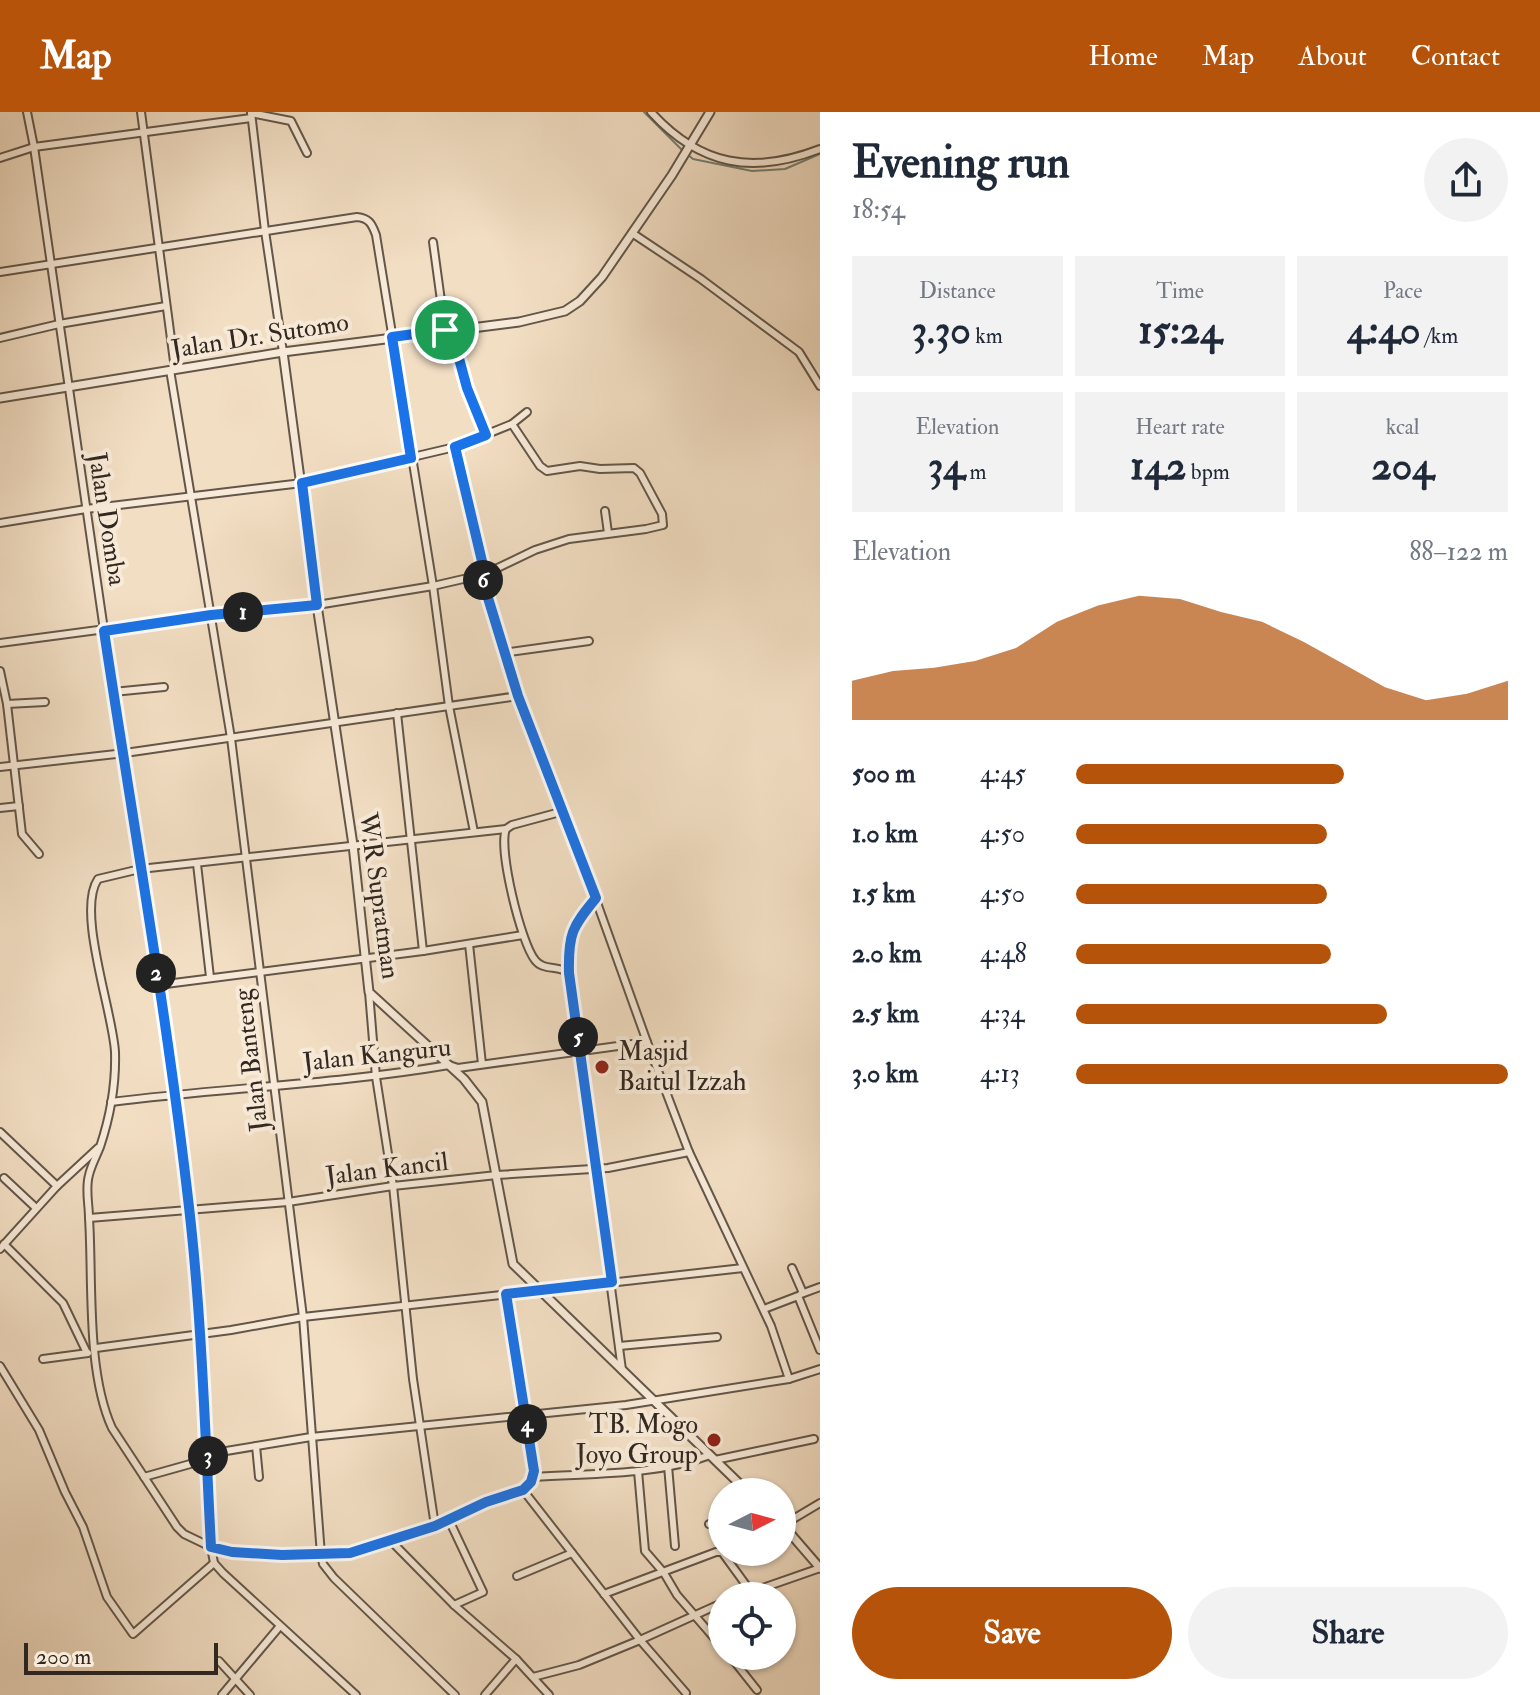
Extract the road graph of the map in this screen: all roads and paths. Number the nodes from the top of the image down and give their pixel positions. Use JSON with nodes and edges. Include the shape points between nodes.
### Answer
{"nodes":[{"id":1,"x":27,"y":112,"type":"edge"},
{"id":2,"x":141,"y":112,"type":"edge"},
{"id":3,"x":651,"y":112,"type":"edge"},
{"id":4,"x":710,"y":112,"type":"edge"},
{"id":5,"x":251,"y":114,"type":"edge"},
{"id":6,"x":142,"y":131,"type":"junction"},
{"id":7,"x":691,"y":146,"type":"junction"},
{"id":8,"x":34,"y":147,"type":"junction"},
{"id":9,"x":820,"y":149,"type":"edge"},
{"id":10,"x":307,"y":153,"type":"dead end"},
{"id":11,"x":0,"y":158,"type":"edge"},
{"id":12,"x":265,"y":231,"type":"junction"},
{"id":13,"x":632,"y":233,"type":"junction"},
{"id":14,"x":433,"y":242,"type":"dead end"},
{"id":15,"x":158,"y":246,"type":"junction"},
{"id":16,"x":49,"y":263,"type":"junction"},
{"id":17,"x":0,"y":272,"type":"edge"},
{"id":18,"x":166,"y":306,"type":"junction"},
{"id":19,"x":59,"y":324,"type":"junction"},
{"id":20,"x":448,"y":329,"type":"junction"},
{"id":21,"x":392,"y":337,"type":"junction"},
{"id":22,"x":0,"y":338,"type":"edge"},
{"id":23,"x":283,"y":352,"type":"junction"},
{"id":24,"x":173,"y":370,"type":"junction"},
{"id":25,"x":820,"y":386,"type":"edge"},
{"id":26,"x":67,"y":387,"type":"junction"},
{"id":27,"x":0,"y":398,"type":"edge"},
{"id":28,"x":527,"y":412,"type":"dead end"},
{"id":29,"x":512,"y":424,"type":"junction"},
{"id":30,"x":486,"y":435,"type":"junction"},
{"id":31,"x":455,"y":447,"type":"junction"},
{"id":32,"x":411,"y":458,"type":"junction"},
{"id":33,"x":302,"y":483,"type":"junction"},
{"id":34,"x":190,"y":496,"type":"junction"},
{"id":35,"x":86,"y":509,"type":"junction"},
{"id":36,"x":605,"y":511,"type":"dead end"},
{"id":37,"x":0,"y":523,"type":"edge"},
{"id":38,"x":608,"y":533,"type":"junction"},
{"id":39,"x":483,"y":574,"type":"junction"},
{"id":40,"x":433,"y":586,"type":"junction"},
{"id":41,"x":317,"y":605,"type":"junction"},
{"id":42,"x":211,"y":615,"type":"junction"},
{"id":43,"x":104,"y":631,"type":"junction"},
{"id":44,"x":589,"y":641,"type":"dead end"},
{"id":45,"x":0,"y":643,"type":"edge"},
{"id":46,"x":503,"y":653,"type":"junction"},
{"id":47,"x":0,"y":671,"type":"edge"},
{"id":48,"x":164,"y":687,"type":"dead end"},
{"id":49,"x":113,"y":692,"type":"junction"},
{"id":50,"x":518,"y":696,"type":"junction"},
{"id":51,"x":45,"y":702,"type":"dead end"},
{"id":52,"x":7,"y":704,"type":"junction"},
{"id":53,"x":449,"y":706,"type":"junction"},
{"id":54,"x":397,"y":713,"type":"junction"},
{"id":55,"x":334,"y":724,"type":"junction"},
{"id":56,"x":10,"y":730,"type":"junction"},
{"id":57,"x":0,"y":731,"type":"edge"},
{"id":58,"x":231,"y":738,"type":"junction"},
{"id":59,"x":125,"y":753,"type":"junction"},
{"id":60,"x":14,"y":765,"type":"junction"},
{"id":61,"x":0,"y":767,"type":"edge"},
{"id":62,"x":19,"y":806,"type":"junction"},
{"id":63,"x":0,"y":808,"type":"edge"},
{"id":64,"x":564,"y":811,"type":"junction"},
{"id":65,"x":506,"y":829,"type":"junction"},
{"id":66,"x":474,"y":832,"type":"junction"},
{"id":67,"x":409,"y":838,"type":"junction"},
{"id":68,"x":353,"y":845,"type":"junction"},
{"id":69,"x":39,"y":854,"type":"dead end"},
{"id":70,"x":247,"y":858,"type":"junction"},
{"id":71,"x":197,"y":864,"type":"junction"},
{"id":72,"x":140,"y":869,"type":"junction"},
{"id":73,"x":596,"y":898,"type":"junction"},
{"id":74,"x":523,"y":935,"type":"junction"},
{"id":75,"x":469,"y":944,"type":"junction"},
{"id":76,"x":423,"y":951,"type":"junction"},
{"id":77,"x":366,"y":958,"type":"junction"},
{"id":78,"x":261,"y":971,"type":"junction"},
{"id":79,"x":569,"y":973,"type":"junction"},
{"id":80,"x":210,"y":977,"type":"junction"},
{"id":81,"x":158,"y":985,"type":"junction"},
{"id":82,"x":369,"y":992,"type":"junction"},
{"id":83,"x":647,"y":1042,"type":"junction"},
{"id":84,"x":579,"y":1051,"type":"junction"},
{"id":85,"x":482,"y":1064,"type":"junction"},
{"id":86,"x":449,"y":1065,"type":"junction"},
{"id":87,"x":376,"y":1077,"type":"junction"},
{"id":88,"x":275,"y":1085,"type":"junction"},
{"id":89,"x":173,"y":1094,"type":"junction"},
{"id":90,"x":111,"y":1102,"type":"junction"},
{"id":91,"x":0,"y":1132,"type":"edge"},
{"id":92,"x":100,"y":1146,"type":"junction"},
{"id":93,"x":689,"y":1152,"type":"junction"},
{"id":94,"x":596,"y":1169,"type":"junction"},
{"id":95,"x":497,"y":1175,"type":"junction"},
{"id":96,"x":4,"y":1178,"type":"dead end"},
{"id":97,"x":57,"y":1186,"type":"junction"},
{"id":98,"x":393,"y":1186,"type":"junction"},
{"id":99,"x":288,"y":1202,"type":"junction"},
{"id":100,"x":36,"y":1208,"type":"junction"},
{"id":101,"x":190,"y":1210,"type":"junction"},
{"id":102,"x":89,"y":1218,"type":"junction"},
{"id":103,"x":2,"y":1246,"type":"edge"},
{"id":104,"x":743,"y":1268,"type":"junction"},
{"id":105,"x":792,"y":1268,"type":"dead end"},
{"id":106,"x":612,"y":1282,"type":"junction"},
{"id":107,"x":820,"y":1287,"type":"edge"},
{"id":108,"x":539,"y":1290,"type":"junction"},
{"id":109,"x":506,"y":1294,"type":"junction"},
{"id":110,"x":801,"y":1294,"type":"junction"},
{"id":111,"x":406,"y":1305,"type":"junction"},
{"id":112,"x":764,"y":1309,"type":"junction"},
{"id":113,"x":303,"y":1317,"type":"junction"},
{"id":114,"x":199,"y":1335,"type":"junction"},
{"id":115,"x":717,"y":1337,"type":"dead end"},
{"id":116,"x":619,"y":1346,"type":"junction"},
{"id":117,"x":96,"y":1350,"type":"junction"},
{"id":118,"x":820,"y":1350,"type":"edge"},
{"id":119,"x":87,"y":1353,"type":"junction"},
{"id":120,"x":43,"y":1359,"type":"dead end"},
{"id":121,"x":0,"y":1366,"type":"edge"},
{"id":122,"x":820,"y":1369,"type":"edge"},
{"id":123,"x":622,"y":1371,"type":"junction"},
{"id":124,"x":789,"y":1379,"type":"junction"},
{"id":125,"x":654,"y":1400,"type":"junction"},
{"id":126,"x":525,"y":1414,"type":"junction"},
{"id":127,"x":420,"y":1426,"type":"junction"},
{"id":128,"x":311,"y":1437,"type":"junction"},
{"id":129,"x":814,"y":1439,"type":"dead end"},
{"id":130,"x":256,"y":1446,"type":"junction"},
{"id":131,"x":208,"y":1457,"type":"junction"},
{"id":132,"x":712,"y":1458,"type":"junction"},
{"id":133,"x":668,"y":1466,"type":"junction"},
{"id":134,"x":638,"y":1471,"type":"junction"},
{"id":135,"x":144,"y":1477,"type":"junction"},
{"id":136,"x":259,"y":1477,"type":"dead end"},
{"id":137,"x":534,"y":1477,"type":"junction"},
{"id":138,"x":733,"y":1478,"type":"edge"},
{"id":139,"x":523,"y":1490,"type":"junction"},
{"id":140,"x":820,"y":1503,"type":"edge"},
{"id":141,"x":796,"y":1518,"type":"edge"},
{"id":142,"x":449,"y":1520,"type":"junction"},
{"id":143,"x":435,"y":1526,"type":"junction"},
{"id":144,"x":390,"y":1540,"type":"junction"},
{"id":145,"x":796,"y":1541,"type":"edge"},
{"id":146,"x":675,"y":1546,"type":"dead end"},
{"id":147,"x":211,"y":1547,"type":"junction"},
{"id":148,"x":572,"y":1553,"type":"junction"},
{"id":149,"x":321,"y":1555,"type":"junction"},
{"id":150,"x":708,"y":1555,"type":"edge"},
{"id":151,"x":214,"y":1563,"type":"junction"},
{"id":152,"x":820,"y":1568,"type":"edge"},
{"id":153,"x":664,"y":1573,"type":"junction"},
{"id":154,"x":517,"y":1576,"type":"dead end"},
{"id":155,"x":783,"y":1582,"type":"edge"},
{"id":156,"x":604,"y":1594,"type":"junction"},
{"id":157,"x":454,"y":1605,"type":"junction"},
{"id":158,"x":708,"y":1610,"type":"edge"},
{"id":159,"x":697,"y":1616,"type":"junction"},
{"id":160,"x":280,"y":1626,"type":"junction"},
{"id":161,"x":708,"y":1630,"type":"edge"},
{"id":162,"x":640,"y":1640,"type":"junction"},
{"id":163,"x":516,"y":1659,"type":"junction"},
{"id":164,"x":219,"y":1661,"type":"dead end"},
{"id":165,"x":741,"y":1670,"type":"edge"},
{"id":166,"x":533,"y":1677,"type":"junction"},
{"id":167,"x":235,"y":1680,"type":"junction"},
{"id":168,"x":757,"y":1690,"type":"dead end"},
{"id":169,"x":686,"y":1693,"type":"dead end"},
{"id":170,"x":222,"y":1695,"type":"edge"},
{"id":171,"x":250,"y":1695,"type":"edge"},
{"id":172,"x":356,"y":1695,"type":"edge"},
{"id":173,"x":455,"y":1695,"type":"edge"},
{"id":174,"x":485,"y":1695,"type":"edge"},
{"id":175,"x":549,"y":1695,"type":"edge"}],
"edges":[{"from":1,"to":8,"type":"street","name":"Jalan Domba"},
{"from":2,"to":6,"type":"street","name":"Jalan Banteng"},
{"from":3,"to":7,"type":"street"},
{"from":4,"to":7,"type":"street","name":"Jalan Dr. Sutomo"},
{"from":5,"to":6,"type":"street"},
{"from":5,"to":10,"type":"street","via":[[291,121]]},
{"from":5,"to":12,"type":"street"},
{"from":6,"to":8,"type":"street"},
{"from":6,"to":15,"type":"street","name":"Jalan Banteng"},
{"from":7,"to":9,"type":"street","via":[[714,157],[760,164]]},
{"from":7,"to":13,"type":"street","name":"Jalan Dr. Sutomo"},
{"from":8,"to":11,"type":"street"},
{"from":8,"to":16,"type":"street","name":"Jalan Domba"},
{"from":12,"to":15,"type":"street"},
{"from":12,"to":21,"type":"street","via":[[363,217],[370,222]]},
{"from":12,"to":23,"type":"street"},
{"from":13,"to":20,"type":"street","name":"Jalan Dr. Sutomo","via":[[592,289],[565,311]]},
{"from":13,"to":25,"type":"street","via":[[799,352]]},
{"from":14,"to":20,"type":"street"},
{"from":15,"to":16,"type":"street"},
{"from":15,"to":18,"type":"street","name":"Jalan Banteng"},
{"from":16,"to":17,"type":"street"},
{"from":16,"to":19,"type":"street","name":"Jalan Domba"},
{"from":18,"to":19,"type":"street"},
{"from":18,"to":24,"type":"street","name":"Jalan Banteng"},
{"from":19,"to":22,"type":"street"},
{"from":19,"to":26,"type":"street","name":"Jalan Domba"},
{"from":20,"to":21,"type":"street","name":"Jalan Dr. Sutomo"},
{"from":20,"to":30,"type":"street"},
{"from":21,"to":23,"type":"street","name":"Jalan Dr. Sutomo"},
{"from":21,"to":32,"type":"street"},
{"from":23,"to":24,"type":"street","name":"Jalan Dr. Sutomo"},
{"from":23,"to":33,"type":"street","name":"W.R Supratman"},
{"from":24,"to":26,"type":"street","name":"Jalan Dr. Sutomo"},
{"from":24,"to":34,"type":"street","name":"Jalan Banteng"},
{"from":26,"to":27,"type":"street","name":"Jalan Dr. Sutomo"},
{"from":26,"to":35,"type":"street","name":"Jalan Domba"},
{"from":28,"to":29,"type":"street"},
{"from":29,"to":30,"type":"street"},
{"from":29,"to":38,"type":"street","via":[[547,471],[630,467],[640,473],[663,525]]},
{"from":30,"to":31,"type":"street"},
{"from":31,"to":32,"type":"street"},
{"from":31,"to":39,"type":"street"},
{"from":32,"to":33,"type":"street"},
{"from":32,"to":40,"type":"street"},
{"from":33,"to":34,"type":"street"},
{"from":33,"to":41,"type":"street","name":"W.R Supratman"},
{"from":34,"to":35,"type":"street"},
{"from":34,"to":42,"type":"street","name":"Jalan Banteng"},
{"from":35,"to":37,"type":"street"},
{"from":35,"to":43,"type":"street","name":"Jalan Domba"},
{"from":36,"to":38,"type":"street"},
{"from":38,"to":39,"type":"street","via":[[552,543]]},
{"from":39,"to":40,"type":"street"},
{"from":39,"to":46,"type":"street"},
{"from":40,"to":41,"type":"street"},
{"from":40,"to":53,"type":"street"},
{"from":41,"to":42,"type":"street"},
{"from":41,"to":55,"type":"street","name":"W.R Supratman"},
{"from":42,"to":43,"type":"street"},
{"from":42,"to":58,"type":"street","name":"Jalan Banteng"},
{"from":43,"to":45,"type":"street"},
{"from":43,"to":49,"type":"street","name":"Jalan Domba"},
{"from":44,"to":46,"type":"street"},
{"from":46,"to":50,"type":"street"},
{"from":47,"to":52,"type":"street"},
{"from":48,"to":49,"type":"street"},
{"from":49,"to":59,"type":"street","name":"Jalan Domba"},
{"from":50,"to":53,"type":"street"},
{"from":50,"to":64,"type":"street"},
{"from":51,"to":52,"type":"street"},
{"from":52,"to":56,"type":"street"},
{"from":53,"to":54,"type":"street"},
{"from":53,"to":66,"type":"street"},
{"from":54,"to":55,"type":"street"},
{"from":54,"to":67,"type":"street"},
{"from":55,"to":58,"type":"street"},
{"from":55,"to":68,"type":"street","name":"W.R Supratman"},
{"from":56,"to":57,"type":"street"},
{"from":56,"to":60,"type":"street"},
{"from":58,"to":59,"type":"street"},
{"from":58,"to":70,"type":"street","name":"Jalan Banteng"},
{"from":59,"to":60,"type":"street"},
{"from":59,"to":72,"type":"street","name":"Jalan Domba"},
{"from":60,"to":61,"type":"street"},
{"from":60,"to":62,"type":"street"},
{"from":62,"to":63,"type":"street"},
{"from":62,"to":69,"type":"street","via":[[22,834]]},
{"from":64,"to":65,"type":"street"},
{"from":64,"to":73,"type":"street"},
{"from":65,"to":66,"type":"street"},
{"from":65,"to":74,"type":"street","via":[[504,849]]},
{"from":66,"to":67,"type":"street"},
{"from":67,"to":68,"type":"street"},
{"from":67,"to":76,"type":"street"},
{"from":68,"to":70,"type":"street"},
{"from":68,"to":77,"type":"street","name":"W.R Supratman"},
{"from":70,"to":71,"type":"street"},
{"from":70,"to":78,"type":"street","name":"Jalan Banteng"},
{"from":71,"to":72,"type":"street"},
{"from":71,"to":80,"type":"street"},
{"from":72,"to":81,"type":"street","name":"Jalan Domba"},
{"from":72,"to":90,"type":"street","via":[[98,879],[93,889],[94,948],[114,1039]]},
{"from":73,"to":79,"type":"street","via":[[574,924]]},
{"from":73,"to":83,"type":"street"},
{"from":74,"to":75,"type":"street"},
{"from":74,"to":79,"type":"street","via":[[537,963]]},
{"from":75,"to":76,"type":"street"},
{"from":75,"to":85,"type":"street"},
{"from":76,"to":77,"type":"street"},
{"from":77,"to":78,"type":"street"},
{"from":77,"to":82,"type":"street","name":"W.R Supratman"},
{"from":78,"to":80,"type":"street"},
{"from":78,"to":88,"type":"street","name":"Jalan Banteng"},
{"from":79,"to":84,"type":"street"},
{"from":80,"to":81,"type":"street"},
{"from":81,"to":89,"type":"street","name":"Jalan Domba"},
{"from":82,"to":86,"type":"street","name":"W.R Supratman"},
{"from":82,"to":87,"type":"street"},
{"from":83,"to":84,"type":"street","name":"Jalan Kanguru"},
{"from":83,"to":93,"type":"street"},
{"from":84,"to":85,"type":"street","name":"Jalan Kanguru"},
{"from":84,"to":94,"type":"street"},
{"from":85,"to":86,"type":"street","name":"Jalan Kanguru"},
{"from":86,"to":87,"type":"street","name":"Jalan Kanguru"},
{"from":86,"to":95,"type":"street","name":"W.R Supratman","via":[[482,1102]]},
{"from":87,"to":88,"type":"street","name":"Jalan Kanguru"},
{"from":87,"to":98,"type":"street"},
{"from":88,"to":89,"type":"street","name":"Jalan Kanguru"},
{"from":88,"to":99,"type":"street","name":"Jalan Banteng"},
{"from":89,"to":90,"type":"street","name":"Jalan Kanguru"},
{"from":89,"to":101,"type":"street","name":"Jalan Domba"},
{"from":90,"to":92,"type":"street"},
{"from":91,"to":97,"type":"street"},
{"from":92,"to":97,"type":"street"},
{"from":92,"to":102,"type":"street","via":[[88,1180]]},
{"from":93,"to":94,"type":"street","name":"Jalan Kancil"},
{"from":93,"to":104,"type":"street"},
{"from":94,"to":95,"type":"street","name":"Jalan Kancil"},
{"from":94,"to":106,"type":"street"},
{"from":95,"to":98,"type":"street","name":"Jalan Kancil"},
{"from":95,"to":108,"type":"street","name":"W.R Supratman","via":[[513,1264]]},
{"from":96,"to":100,"type":"street"},
{"from":97,"to":100,"type":"street"},
{"from":98,"to":99,"type":"street","name":"Jalan Kancil"},
{"from":98,"to":111,"type":"street"},
{"from":99,"to":101,"type":"street","name":"Jalan Kancil"},
{"from":99,"to":113,"type":"street","name":"Jalan Banteng"},
{"from":100,"to":103,"type":"street"},
{"from":101,"to":102,"type":"street","name":"Jalan Kancil"},
{"from":101,"to":114,"type":"street","name":"Jalan Domba"},
{"from":102,"to":117,"type":"street"},
{"from":103,"to":119,"type":"street","via":[[63,1303]]},
{"from":104,"to":106,"type":"street"},
{"from":104,"to":112,"type":"street"},
{"from":105,"to":110,"type":"street"},
{"from":106,"to":108,"type":"street"},
{"from":106,"to":116,"type":"street"},
{"from":107,"to":110,"type":"street"},
{"from":108,"to":109,"type":"street"},
{"from":108,"to":123,"type":"street","name":"W.R Supratman"},
{"from":109,"to":111,"type":"street"},
{"from":109,"to":126,"type":"street"},
{"from":110,"to":112,"type":"street"},
{"from":110,"to":118,"type":"street"},
{"from":111,"to":113,"type":"street"},
{"from":111,"to":127,"type":"street"},
{"from":112,"to":124,"type":"street"},
{"from":113,"to":114,"type":"street"},
{"from":113,"to":128,"type":"street","name":"Jalan Banteng"},
{"from":114,"to":117,"type":"street"},
{"from":114,"to":131,"type":"street","name":"Jalan Domba"},
{"from":115,"to":116,"type":"street"},
{"from":116,"to":123,"type":"street"},
{"from":117,"to":119,"type":"street"},
{"from":117,"to":135,"type":"street","via":[[105,1413]]},
{"from":119,"to":120,"type":"street"},
{"from":121,"to":151,"type":"street","via":[[39,1430],[83,1527],[107,1597],[133,1634]]},
{"from":122,"to":124,"type":"street"},
{"from":123,"to":125,"type":"street","name":"W.R Supratman"},
{"from":124,"to":125,"type":"street"},
{"from":125,"to":126,"type":"street"},
{"from":125,"to":132,"type":"street","name":"W.R Supratman"},
{"from":126,"to":127,"type":"street"},
{"from":126,"to":137,"type":"street"},
{"from":127,"to":128,"type":"street"},
{"from":127,"to":143,"type":"street"},
{"from":128,"to":130,"type":"street"},
{"from":128,"to":149,"type":"street","name":"Jalan Banteng"},
{"from":129,"to":132,"type":"street"},
{"from":130,"to":131,"type":"street"},
{"from":130,"to":136,"type":"street"},
{"from":131,"to":135,"type":"street"},
{"from":131,"to":147,"type":"street","name":"Jalan Domba"},
{"from":132,"to":133,"type":"street"},
{"from":132,"to":138,"type":"street","name":"W.R Supratman"},
{"from":133,"to":134,"type":"street"},
{"from":133,"to":146,"type":"street"},
{"from":134,"to":137,"type":"street"},
{"from":134,"to":153,"type":"street","via":[[643,1543],[647,1556]]},
{"from":135,"to":147,"type":"street","via":[[184,1534]]},
{"from":137,"to":139,"type":"street"},
{"from":139,"to":142,"type":"street"},
{"from":139,"to":148,"type":"street"},
{"from":140,"to":141,"type":"street"},
{"from":142,"to":143,"type":"street"},
{"from":142,"to":157,"type":"street","via":[[483,1592]]},
{"from":143,"to":144,"type":"street"},
{"from":144,"to":149,"type":"street","via":[[350,1553]]},
{"from":144,"to":157,"type":"street"},
{"from":145,"to":152,"type":"street"},
{"from":147,"to":149,"type":"street"},
{"from":147,"to":151,"type":"street","name":"Jalan Domba"},
{"from":148,"to":154,"type":"street"},
{"from":148,"to":156,"type":"street"},
{"from":149,"to":173,"type":"street","via":[[334,1578]]},
{"from":150,"to":153,"type":"street"},
{"from":151,"to":160,"type":"street"},
{"from":152,"to":155,"type":"street"},
{"from":153,"to":156,"type":"street"},
{"from":153,"to":159,"type":"street"},
{"from":156,"to":162,"type":"street"},
{"from":157,"to":163,"type":"street"},
{"from":158,"to":159,"type":"street"},
{"from":159,"to":161,"type":"street"},
{"from":159,"to":162,"type":"street"},
{"from":160,"to":167,"type":"street"},
{"from":160,"to":172,"type":"street"},
{"from":162,"to":166,"type":"street"},
{"from":162,"to":169,"type":"street"},
{"from":163,"to":166,"type":"street"},
{"from":163,"to":174,"type":"street"},
{"from":164,"to":167,"type":"street"},
{"from":165,"to":168,"type":"street"},
{"from":166,"to":175,"type":"street"},
{"from":167,"to":170,"type":"street"},
{"from":167,"to":171,"type":"street"}]}
